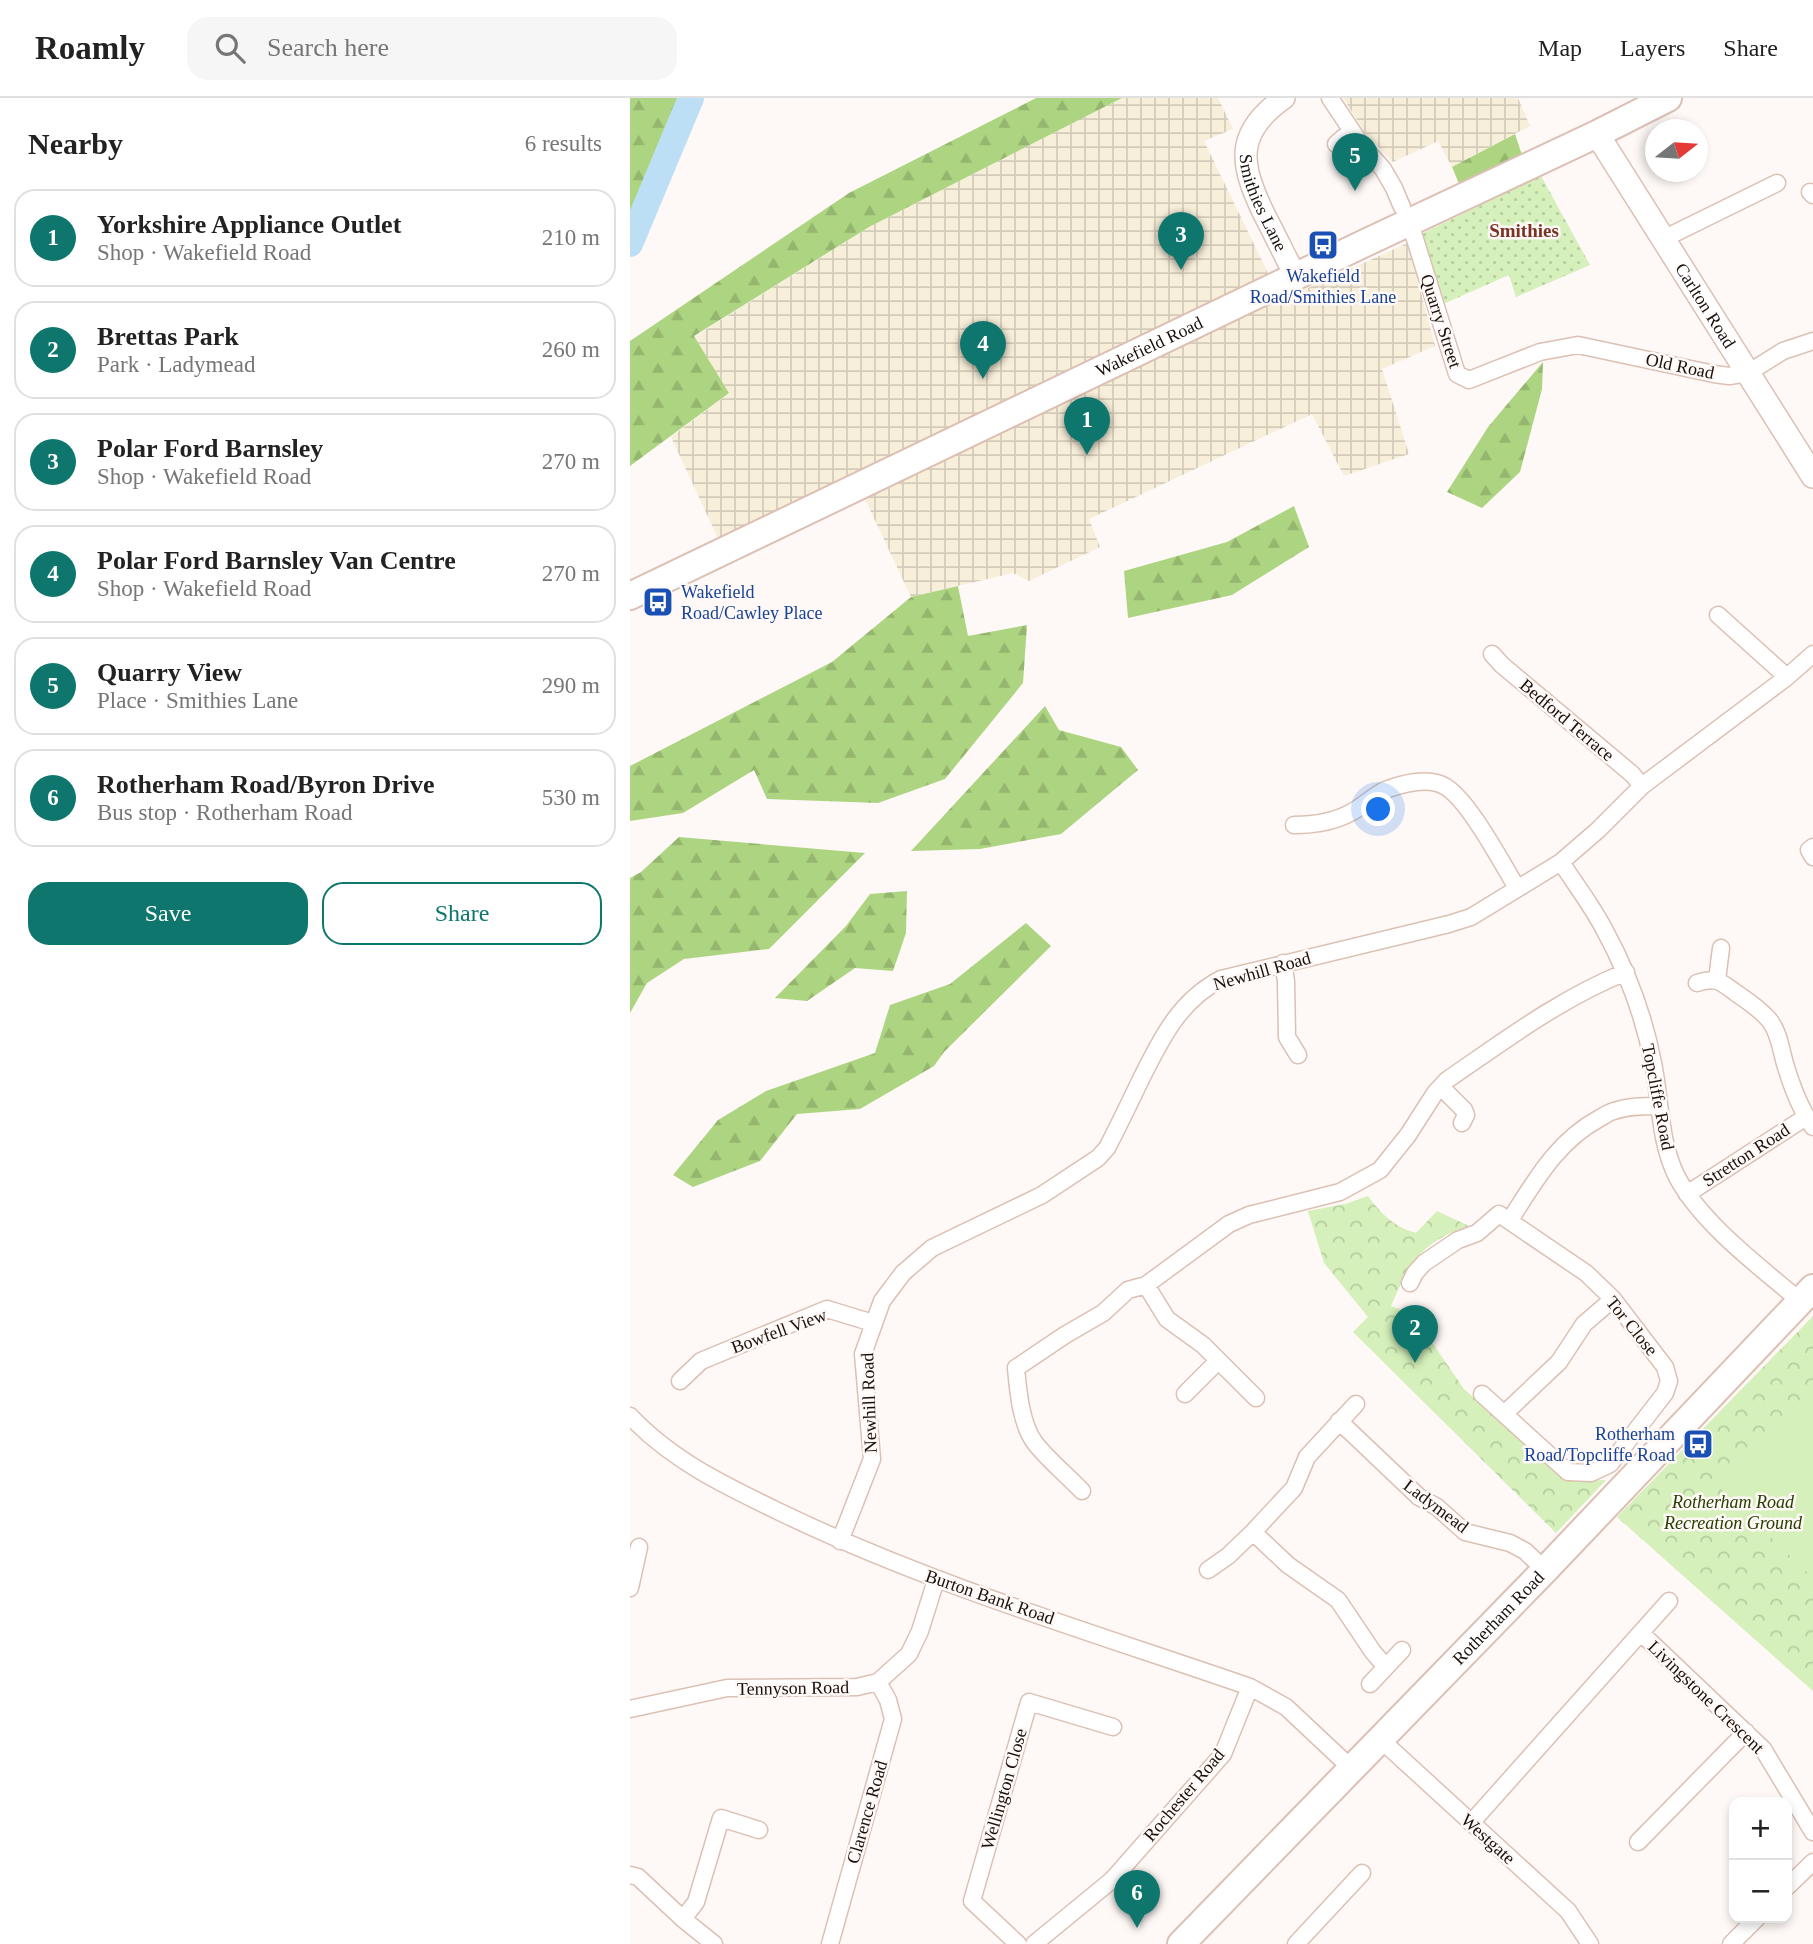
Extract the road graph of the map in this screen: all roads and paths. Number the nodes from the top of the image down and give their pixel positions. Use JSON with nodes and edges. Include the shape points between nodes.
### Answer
{"nodes":[{"id":1,"x":1284,"y":98,"type":"edge"},
{"id":2,"x":1330,"y":98,"type":"edge"},
{"id":3,"x":1655,"y":101,"type":"edge"},
{"id":4,"x":1351,"y":131,"type":"junction"},
{"id":5,"x":1597,"y":134,"type":"junction"},
{"id":6,"x":1336,"y":144,"type":"dead end"},
{"id":7,"x":1777,"y":183,"type":"dead end"},
{"id":8,"x":1406,"y":215,"type":"junction"},
{"id":9,"x":1663,"y":239,"type":"junction"},
{"id":10,"x":1296,"y":277,"type":"junction"},
{"id":11,"x":1813,"y":341,"type":"edge"},
{"id":12,"x":1540,"y":352,"type":"joint"},
{"id":13,"x":1748,"y":373,"type":"junction"},
{"id":14,"x":1813,"y":476,"type":"edge"},
{"id":15,"x":630,"y":596,"type":"edge"},
{"id":16,"x":1718,"y":615,"type":"dead end"},
{"id":17,"x":1492,"y":654,"type":"dead end"},
{"id":18,"x":1813,"y":654,"type":"edge"},
{"id":19,"x":1787,"y":677,"type":"junction"},
{"id":20,"x":1642,"y":786,"type":"junction"},
{"id":21,"x":1294,"y":825,"type":"dead end"},
{"id":22,"x":1813,"y":847,"type":"edge"},
{"id":23,"x":1813,"y":857,"type":"edge"},
{"id":24,"x":1560,"y":862,"type":"junction"},
{"id":25,"x":1517,"y":888,"type":"junction"},
{"id":26,"x":1721,"y":948,"type":"dead end"},
{"id":27,"x":1283,"y":963,"type":"junction"},
{"id":28,"x":1626,"y":972,"type":"junction"},
{"id":29,"x":1717,"y":979,"type":"junction"},
{"id":30,"x":1697,"y":983,"type":"dead end"},
{"id":31,"x":1298,"y":1055,"type":"dead end"},
{"id":32,"x":1441,"y":1087,"type":"junction"},
{"id":33,"x":1658,"y":1106,"type":"junction"},
{"id":34,"x":1809,"y":1122,"type":"edge"},
{"id":35,"x":1462,"y":1124,"type":"dead end"},
{"id":36,"x":1687,"y":1194,"type":"junction"},
{"id":37,"x":1510,"y":1220,"type":"junction"},
{"id":38,"x":1410,"y":1283,"type":"dead end"},
{"id":39,"x":1146,"y":1285,"type":"junction"},
{"id":40,"x":1807,"y":1294,"type":"edge"},
{"id":41,"x":1613,"y":1300,"type":"junction"},
{"id":42,"x":873,"y":1323,"type":"junction"},
{"id":43,"x":1218,"y":1361,"type":"junction"},
{"id":44,"x":689,"y":1379,"type":"dead end"},
{"id":45,"x":1185,"y":1394,"type":"dead end"},
{"id":46,"x":1482,"y":1394,"type":"dead end"},
{"id":47,"x":1256,"y":1398,"type":"dead end"},
{"id":48,"x":1356,"y":1404,"type":"dead end"},
{"id":49,"x":1504,"y":1415,"type":"junction"},
{"id":50,"x":630,"y":1416,"type":"edge"},
{"id":51,"x":1339,"y":1421,"type":"junction"},
{"id":52,"x":1082,"y":1491,"type":"dead end"},
{"id":53,"x":1254,"y":1532,"type":"junction"},
{"id":54,"x":840,"y":1541,"type":"junction"},
{"id":55,"x":639,"y":1547,"type":"dead end"},
{"id":56,"x":1208,"y":1570,"type":"dead end"},
{"id":57,"x":1545,"y":1570,"type":"junction"},
{"id":58,"x":936,"y":1580,"type":"junction"},
{"id":59,"x":630,"y":1588,"type":"edge"},
{"id":60,"x":1669,"y":1601,"type":"dead end"},
{"id":61,"x":1642,"y":1634,"type":"junction"},
{"id":62,"x":1402,"y":1650,"type":"dead end"},
{"id":63,"x":1386,"y":1667,"type":"junction"},
{"id":64,"x":878,"y":1682,"type":"junction"},
{"id":65,"x":1370,"y":1684,"type":"dead end"},
{"id":66,"x":1250,"y":1687,"type":"junction"},
{"id":67,"x":630,"y":1709,"type":"edge"},
{"id":68,"x":1113,"y":1727,"type":"dead end"},
{"id":69,"x":1746,"y":1732,"type":"junction"},
{"id":70,"x":1380,"y":1739,"type":"junction"},
{"id":71,"x":1352,"y":1768,"type":"junction"},
{"id":72,"x":1471,"y":1823,"type":"junction"},
{"id":73,"x":760,"y":1830,"type":"dead end"},
{"id":74,"x":1813,"y":1832,"type":"edge"},
{"id":75,"x":1638,"y":1842,"type":"dead end"},
{"id":76,"x":1813,"y":1862,"type":"edge"},
{"id":77,"x":1362,"y":1873,"type":"dead end"},
{"id":78,"x":630,"y":1875,"type":"edge"},
{"id":79,"x":1792,"y":1882,"type":"edge"},
{"id":80,"x":682,"y":1919,"type":"junction"},
{"id":81,"x":1752,"y":1923,"type":"edge"},
{"id":82,"x":715,"y":1944,"type":"edge"},
{"id":83,"x":830,"y":1944,"type":"edge"},
{"id":84,"x":1018,"y":1944,"type":"edge"},
{"id":85,"x":1034,"y":1944,"type":"edge"},
{"id":86,"x":1181,"y":1944,"type":"edge"},
{"id":87,"x":1296,"y":1944,"type":"edge"},
{"id":88,"x":1590,"y":1944,"type":"edge"},
{"id":89,"x":1731,"y":1944,"type":"edge"}],
"edges":[{"from":1,"to":10,"type":"street","name":"Smithies Lane","via":[[1254,126],[1246,158],[1254,192]]},
{"from":2,"to":4,"type":"street"},
{"from":3,"to":5,"type":"main road","name":"Wakefield Road"},
{"from":4,"to":6,"type":"street"},
{"from":4,"to":8,"type":"street","via":[[1383,169]]},
{"from":5,"to":8,"type":"main road","name":"Wakefield Road"},
{"from":5,"to":9,"type":"main road","name":"Carlton Road"},
{"from":7,"to":9,"type":"street"},
{"from":8,"to":10,"type":"main road","name":"Wakefield Road"},
{"from":8,"to":12,"type":"street","name":"Quarry Street","via":[[1457,374],[1469,380]]},
{"from":9,"to":13,"type":"main road","name":"Carlton Road"},
{"from":10,"to":15,"type":"main road","name":"Wakefield Road"},
{"from":11,"to":13,"type":"street","via":[[1783,351]]},
{"from":12,"to":13,"type":"street","name":"Old Road","via":[[1578,345],[1714,374]]},
{"from":13,"to":14,"type":"main road","name":"Carlton Road"},
{"from":16,"to":19,"type":"street"},
{"from":17,"to":20,"type":"street","name":"Bedford Terrace"},
{"from":18,"to":19,"type":"street","name":"Newhill Road"},
{"from":19,"to":20,"type":"street","name":"Newhill Road"},
{"from":20,"to":24,"type":"street","name":"Newhill Road"},
{"from":21,"to":25,"type":"street","via":[[1319,824],[1351,813],[1383,791],[1430,781],[1446,786],[1465,805]]},
{"from":22,"to":23,"type":"street","via":[[1809,850]]},
{"from":24,"to":25,"type":"street","name":"Newhill Road"},
{"from":24,"to":28,"type":"street","name":"Topcliffe Road","via":[[1603,926]]},
{"from":25,"to":27,"type":"street","name":"Newhill Road","via":[[1450,924]]},
{"from":26,"to":29,"type":"street"},
{"from":27,"to":31,"type":"street","via":[[1287,1038]]},
{"from":27,"to":42,"type":"street","name":"Newhill Road","via":[[1221,979],[1200,992],[1164,1034],[1098,1158],[1042,1195],[932,1248],[903,1274],[882,1301]]},
{"from":28,"to":32,"type":"street","via":[[1538,1018]]},
{"from":28,"to":33,"type":"street","name":"Topcliffe Road","via":[[1654,1064]]},
{"from":29,"to":30,"type":"street"},
{"from":29,"to":34,"type":"street","name":"Stretton Road","via":[[1770,1022]]},
{"from":32,"to":35,"type":"street","via":[[1464,1110]]},
{"from":32,"to":39,"type":"street","via":[[1380,1170],[1340,1192],[1229,1224]]},
{"from":33,"to":36,"type":"street","name":"Topcliffe Road","via":[[1666,1147]]},
{"from":33,"to":37,"type":"street","via":[[1614,1111],[1585,1126],[1545,1165]]},
{"from":34,"to":36,"type":"street","name":"Stretton Road"},
{"from":36,"to":40,"type":"street","name":"Topcliffe Road","via":[[1727,1238]]},
{"from":37,"to":38,"type":"street","via":[[1499,1214],[1477,1233],[1442,1249],[1424,1263]]},
{"from":37,"to":41,"type":"street","name":"Tor Close","via":[[1586,1273]]},
{"from":39,"to":43,"type":"street","via":[[1167,1319]]},
{"from":39,"to":52,"type":"street","via":[[1128,1290],[1103,1313],[1016,1368],[1018,1395],[1033,1442]]},
{"from":40,"to":57,"type":"main road","name":"Rotherham Road"},
{"from":41,"to":49,"type":"street","via":[[1584,1324],[1559,1362]]},
{"from":41,"to":49,"type":"street","name":"Tor Close","via":[[1665,1367],[1669,1381],[1665,1393],[1610,1464],[1591,1473],[1568,1472]]},
{"from":42,"to":44,"type":"street","name":"Bowfell View","via":[[827,1309],[701,1361]]},
{"from":42,"to":54,"type":"street","name":"Newhill Road","via":[[863,1354],[872,1460]]},
{"from":43,"to":45,"type":"street"},
{"from":43,"to":47,"type":"street"},
{"from":46,"to":49,"type":"street","name":"Tor Close"},
{"from":48,"to":51,"type":"street"},
{"from":50,"to":54,"type":"street","name":"Burton Bank Road","via":[[684,1462]]},
{"from":51,"to":53,"type":"street","via":[[1307,1457],[1294,1488]]},
{"from":51,"to":57,"type":"street","name":"Ladymead","via":[[1419,1497],[1465,1532],[1510,1543]]},
{"from":53,"to":56,"type":"street"},
{"from":53,"to":63,"type":"street","via":[[1338,1600]]},
{"from":54,"to":58,"type":"street","name":"Burton Bank Road"},
{"from":55,"to":59,"type":"street"},
{"from":57,"to":70,"type":"main road","name":"Rotherham Road"},
{"from":58,"to":64,"type":"street","via":[[909,1654]]},
{"from":58,"to":66,"type":"street","name":"Burton Bank Road"},
{"from":60,"to":61,"type":"street","name":"Livingstone Crescent"},
{"from":61,"to":69,"type":"street","name":"Livingstone Crescent"},
{"from":61,"to":72,"type":"street","name":"Livingstone Crescent"},
{"from":62,"to":63,"type":"street"},
{"from":63,"to":65,"type":"street"},
{"from":64,"to":67,"type":"street","name":"Tennyson Road","via":[[857,1687],[727,1688]]},
{"from":64,"to":83,"type":"street","name":"Clarence Road","via":[[893,1719]]},
{"from":66,"to":71,"type":"street","name":"Burton Bank Road","via":[[1286,1707]]},
{"from":66,"to":85,"type":"street","name":"Rochester Road","via":[[1223,1754],[1112,1880]]},
{"from":68,"to":84,"type":"street","name":"Wellington Close","via":[[1029,1702],[972,1900]]},
{"from":69,"to":74,"type":"street","name":"Livingstone Crescent","via":[[1763,1749]]},
{"from":69,"to":75,"type":"street"},
{"from":70,"to":71,"type":"main road","name":"Rotherham Road"},
{"from":70,"to":72,"type":"street","name":"Westgate"},
{"from":71,"to":86,"type":"main road","name":"Rotherham Road"},
{"from":72,"to":88,"type":"street","name":"Westgate","via":[[1568,1911]]},
{"from":73,"to":80,"type":"street","via":[[721,1818],[696,1902]]},
{"from":76,"to":79,"type":"street"},
{"from":77,"to":87,"type":"street"},
{"from":78,"to":80,"type":"street","via":[[638,1877]]},
{"from":80,"to":82,"type":"street"},
{"from":81,"to":89,"type":"street"}]}
